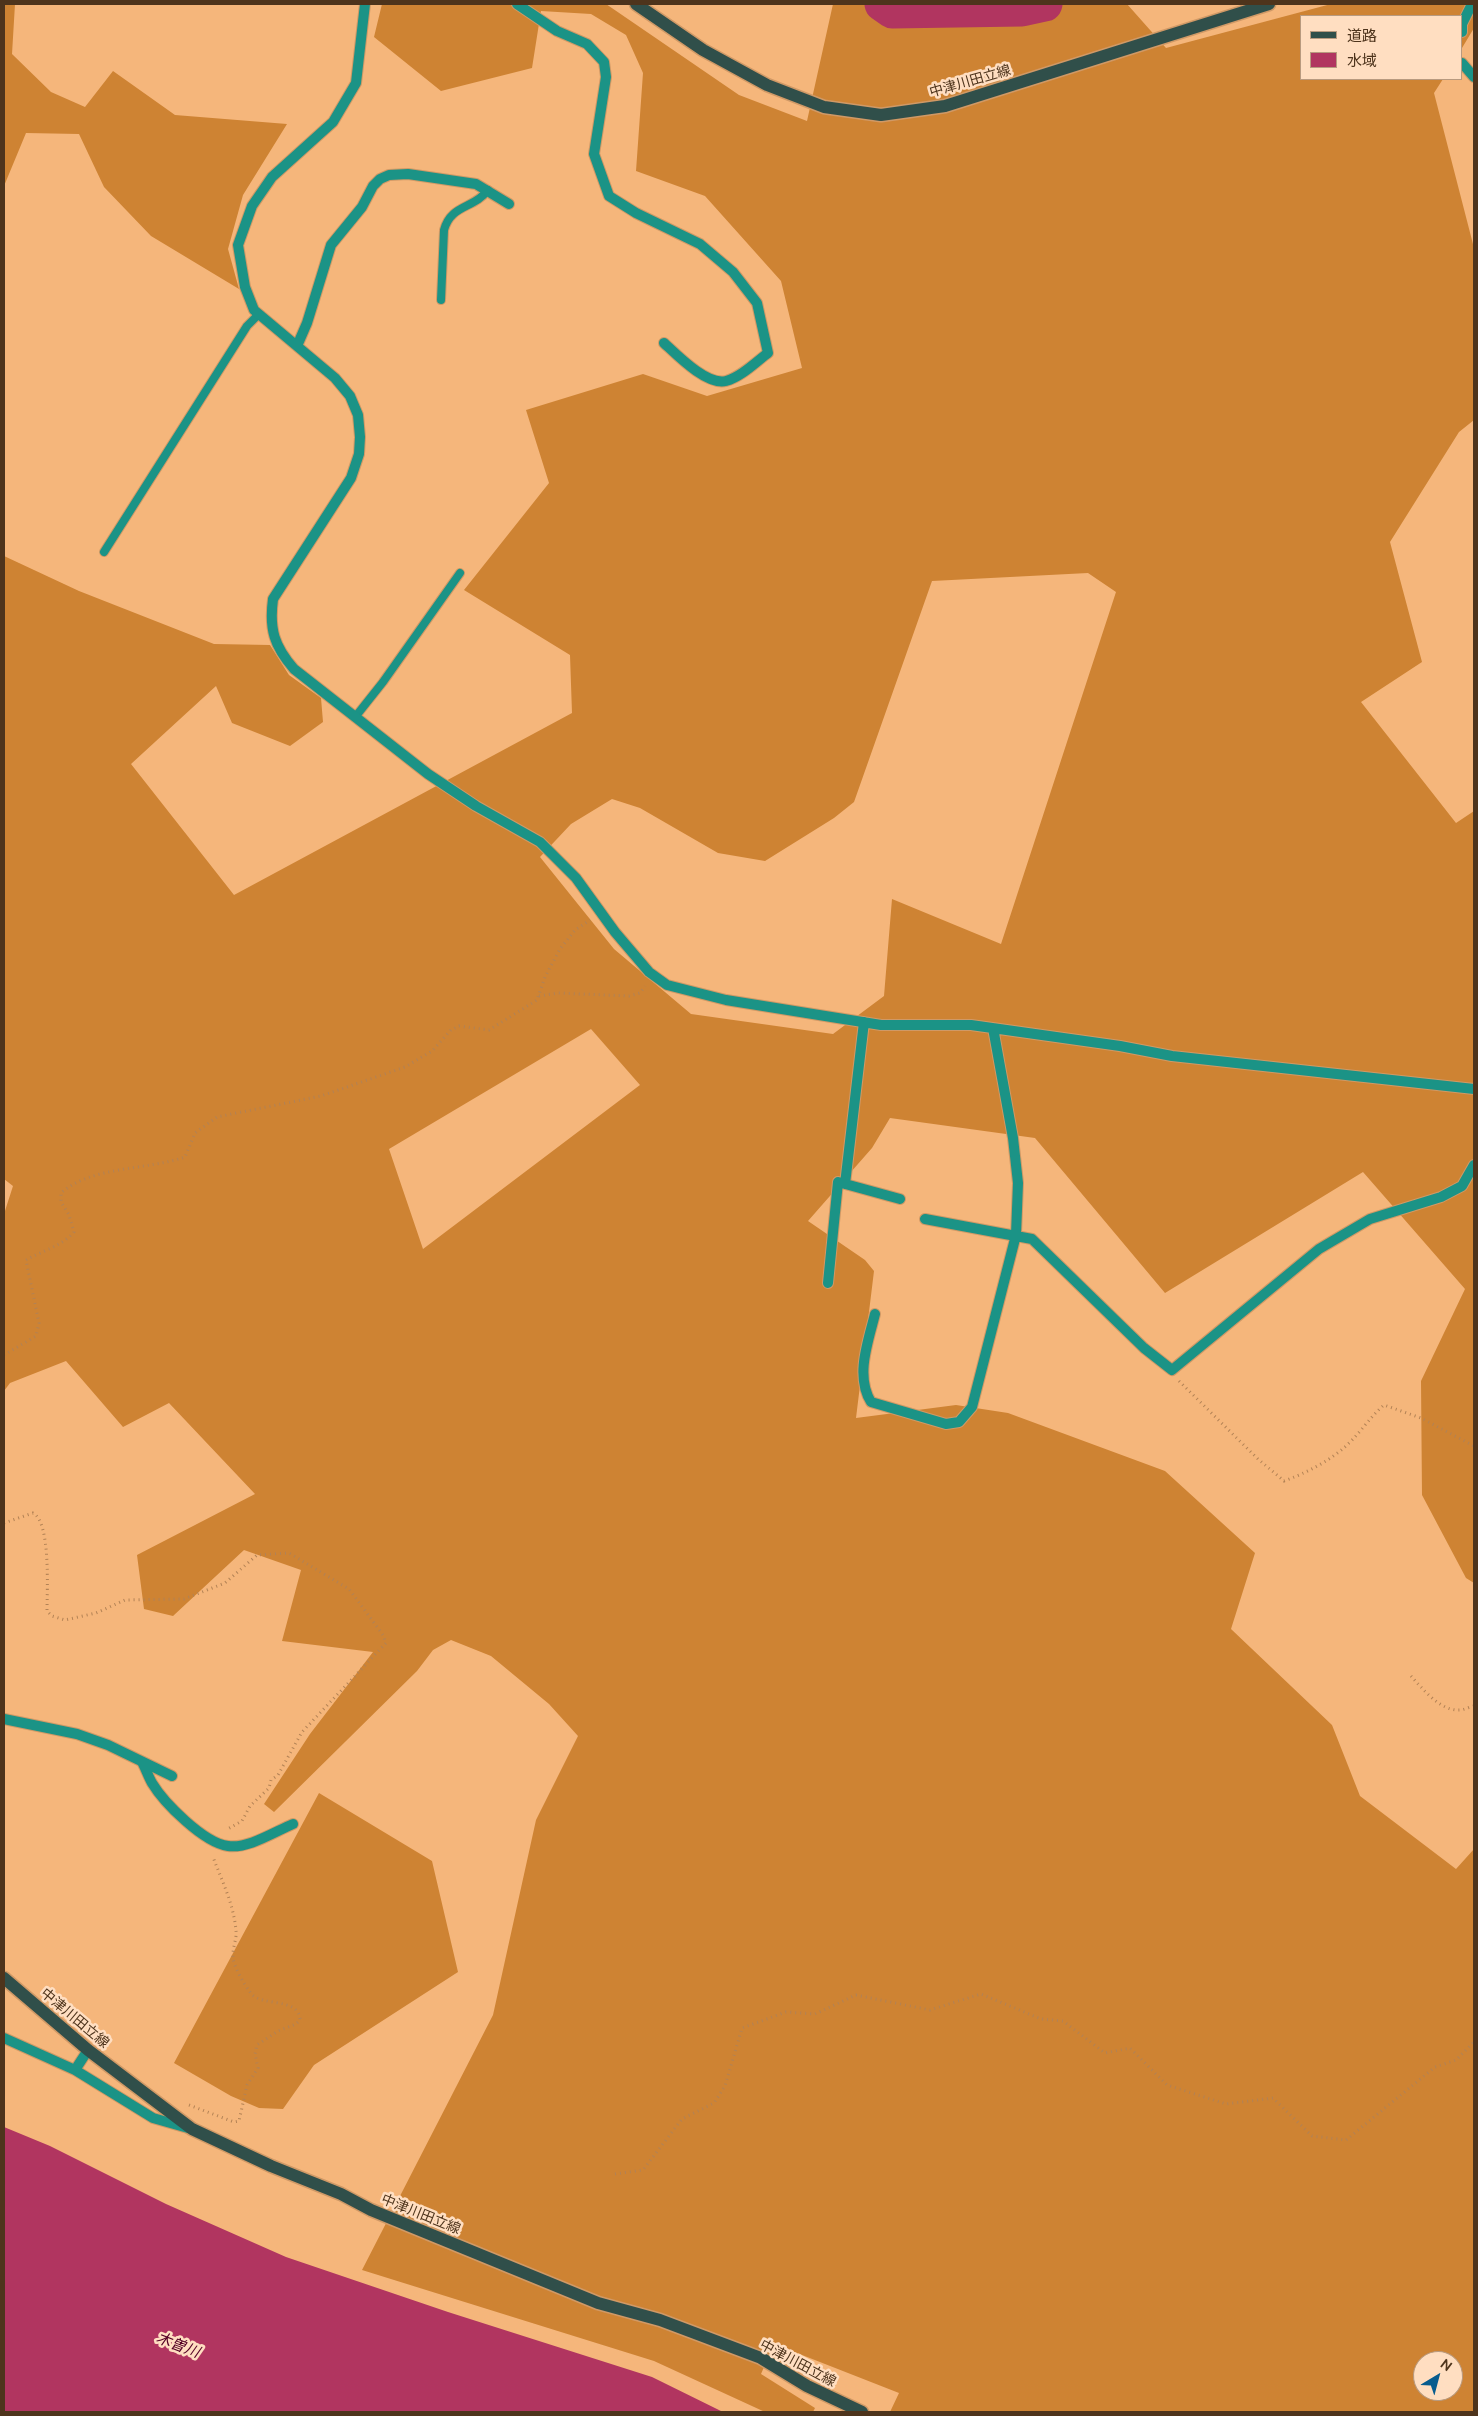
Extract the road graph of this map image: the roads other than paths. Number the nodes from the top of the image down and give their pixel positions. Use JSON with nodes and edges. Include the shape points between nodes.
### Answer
{"nodes":[{"id":1,"x":365,"y":4,"type":"edge"},
{"id":2,"x":517,"y":4,"type":"edge"},
{"id":3,"x":636,"y":4,"type":"edge"},
{"id":4,"x":1269,"y":4,"type":"edge"},
{"id":5,"x":1472,"y":4,"type":"edge"},
{"id":6,"x":1463,"y":22,"type":"edge"},
{"id":7,"x":1463,"y":64,"type":"edge"},
{"id":8,"x":1474,"y":77,"type":"edge"},
{"id":9,"x":488,"y":190,"type":"junction"},
{"id":10,"x":509,"y":204,"type":"dead end"},
{"id":11,"x":441,"y":300,"type":"dead end"},
{"id":12,"x":259,"y":314,"type":"junction"},
{"id":13,"x":664,"y":343,"type":"dead end"},
{"id":14,"x":297,"y":346,"type":"junction"},
{"id":15,"x":104,"y":552,"type":"dead end"},
{"id":16,"x":460,"y":573,"type":"dead end"},
{"id":17,"x":356,"y":716,"type":"junction"},
{"id":18,"x":864,"y":1022,"type":"junction"},
{"id":19,"x":993,"y":1028,"type":"junction"},
{"id":20,"x":1474,"y":1089,"type":"edge"},
{"id":21,"x":1474,"y":1165,"type":"edge"},
{"id":22,"x":845,"y":1184,"type":"junction"},
{"id":23,"x":900,"y":1199,"type":"dead end"},
{"id":24,"x":925,"y":1219,"type":"dead end"},
{"id":25,"x":1016,"y":1234,"type":"junction"},
{"id":26,"x":828,"y":1283,"type":"dead end"},
{"id":27,"x":875,"y":1314,"type":"dead end"},
{"id":28,"x":4,"y":1719,"type":"edge"},
{"id":29,"x":142,"y":1762,"type":"junction"},
{"id":30,"x":172,"y":1776,"type":"dead end"},
{"id":31,"x":293,"y":1824,"type":"dead end"},
{"id":32,"x":4,"y":1978,"type":"edge"},
{"id":33,"x":4,"y":2038,"type":"edge"},
{"id":34,"x":88,"y":2050,"type":"junction"},
{"id":35,"x":75,"y":2070,"type":"junction"},
{"id":36,"x":192,"y":2129,"type":"junction"},
{"id":37,"x":862,"y":2412,"type":"edge"}],
"edges":[{"from":1,"to":12,"type":"street","via":[[356,83],[333,122],[272,177],[252,206],[238,245],[245,287],[254,310]]},
{"from":2,"to":13,"type":"street","via":[[558,31],[587,44],[604,62],[606,77],[594,154],[610,196],[636,213],[700,244],[733,272],[757,303],[768,353],[725,381],[714,381],[695,370]]},
{"from":3,"to":4,"type":"main road","name":"中津川田立線","via":[[702,50],[767,86],[824,107],[881,114],[945,106]]},
{"from":5,"to":6,"type":"street"},
{"from":7,"to":8,"type":"street"},
{"from":9,"to":10,"type":"street"},
{"from":9,"to":11,"type":"lane","via":[[481,199],[447,219]]},
{"from":9,"to":14,"type":"street","via":[[476,184],[408,174],[380,179],[331,245]]},
{"from":12,"to":14,"type":"street"},
{"from":12,"to":15,"type":"lane","via":[[247,326]]},
{"from":14,"to":17,"type":"street","via":[[335,378],[350,396],[358,415],[359,454],[351,478],[283,581],[274,599],[270,619],[282,656],[294,669]]},
{"from":16,"to":17,"type":"lane"},
{"from":17,"to":18,"type":"street","via":[[428,774],[540,842],[576,878],[615,932],[666,985],[726,1000]]},
{"from":18,"to":19,"type":"street"},
{"from":18,"to":22,"type":"street"},
{"from":19,"to":20,"type":"street","via":[[1172,1056]]},
{"from":19,"to":25,"type":"street","via":[[1014,1147],[1018,1183]]},
{"from":21,"to":25,"type":"street","via":[[1462,1186],[1440,1197],[1370,1219],[1319,1249],[1172,1370],[1144,1348],[1032,1239]]},
{"from":22,"to":23,"type":"street"},
{"from":22,"to":26,"type":"street","via":[[838,1182]]},
{"from":24,"to":25,"type":"street"},
{"from":25,"to":27,"type":"street","via":[[972,1407],[960,1422],[946,1424],[871,1402],[866,1394],[865,1354]]},
{"from":28,"to":29,"type":"street","via":[[77,1734]]},
{"from":29,"to":30,"type":"street"},
{"from":29,"to":31,"type":"street","via":[[153,1784],[176,1811],[211,1840],[229,1847],[248,1844]]},
{"from":32,"to":34,"type":"main road","name":"中津川田立線"},
{"from":33,"to":35,"type":"street"},
{"from":34,"to":35,"type":"street"},
{"from":34,"to":36,"type":"main road","name":"中津川田立線"},
{"from":35,"to":36,"type":"street","via":[[153,2118]]},
{"from":36,"to":37,"type":"main road","name":"中津川田立線","via":[[372,2210],[598,2303],[660,2320],[762,2358],[807,2386]]}]}
